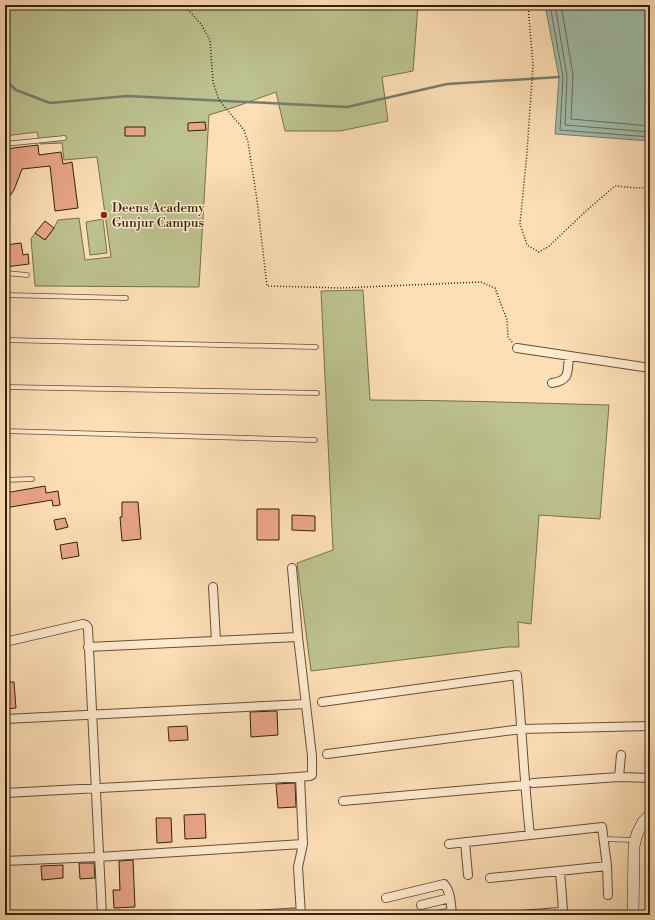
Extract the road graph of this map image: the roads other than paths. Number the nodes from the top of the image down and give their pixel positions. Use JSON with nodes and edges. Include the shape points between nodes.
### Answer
{"nodes":[{"id":1,"x":64,"y":138,"type":"dead end"},
{"id":2,"x":5,"y":144,"type":"edge"},
{"id":3,"x":5,"y":274,"type":"edge"},
{"id":4,"x":27,"y":274,"type":"dead end"},
{"id":5,"x":5,"y":295,"type":"edge"},
{"id":6,"x":126,"y":298,"type":"dead end"},
{"id":7,"x":5,"y":340,"type":"edge"},
{"id":8,"x":316,"y":346,"type":"dead end"},
{"id":9,"x":517,"y":348,"type":"road end"},
{"id":10,"x":570,"y":356,"type":"junction"},
{"id":11,"x":650,"y":368,"type":"edge"},
{"id":12,"x":552,"y":383,"type":"dead end"},
{"id":13,"x":5,"y":387,"type":"edge"},
{"id":14,"x":317,"y":393,"type":"dead end"},
{"id":15,"x":5,"y":431,"type":"edge"},
{"id":16,"x":315,"y":440,"type":"dead end"},
{"id":17,"x":32,"y":479,"type":"dead end"},
{"id":18,"x":5,"y":480,"type":"edge"},
{"id":19,"x":292,"y":568,"type":"dead end"},
{"id":20,"x":213,"y":587,"type":"dead end"},
{"id":21,"x":298,"y":637,"type":"junction"},
{"id":22,"x":216,"y":641,"type":"junction"},
{"id":23,"x":5,"y":642,"type":"edge"},
{"id":24,"x":88,"y":647,"type":"junction"},
{"id":25,"x":322,"y":702,"type":"dead end"},
{"id":26,"x":306,"y":704,"type":"junction"},
{"id":27,"x":91,"y":714,"type":"junction"},
{"id":28,"x":5,"y":719,"type":"edge"},
{"id":29,"x":650,"y":726,"type":"edge"},
{"id":30,"x":522,"y":729,"type":"junction"},
{"id":31,"x":327,"y":754,"type":"dead end"},
{"id":32,"x":621,"y":755,"type":"dead end"},
{"id":33,"x":300,"y":777,"type":"junction"},
{"id":34,"x":619,"y":777,"type":"junction"},
{"id":35,"x":650,"y":778,"type":"edge"},
{"id":36,"x":533,"y":783,"type":"dead end"},
{"id":37,"x":525,"y":785,"type":"junction"},
{"id":38,"x":95,"y":788,"type":"junction"},
{"id":39,"x":5,"y":793,"type":"edge"},
{"id":40,"x":343,"y":801,"type":"dead end"},
{"id":41,"x":650,"y":814,"type":"edge"},
{"id":42,"x":530,"y":835,"type":"junction"},
{"id":43,"x":604,"y":839,"type":"junction"},
{"id":44,"x":636,"y":840,"type":"junction"},
{"id":45,"x":464,"y":842,"type":"junction"},
{"id":46,"x":303,"y":844,"type":"junction"},
{"id":47,"x":449,"y":844,"type":"dead end"},
{"id":48,"x":98,"y":856,"type":"junction"},
{"id":49,"x":5,"y":861,"type":"edge"},
{"id":50,"x":607,"y":866,"type":"junction"},
{"id":51,"x":560,"y":871,"type":"junction"},
{"id":52,"x":468,"y":875,"type":"dead end"},
{"id":53,"x":490,"y":878,"type":"dead end"},
{"id":54,"x":608,"y":895,"type":"dead end"},
{"id":55,"x":386,"y":898,"type":"dead end"},
{"id":56,"x":450,"y":898,"type":"junction"},
{"id":57,"x":421,"y":905,"type":"dead end"},
{"id":58,"x":301,"y":914,"type":"edge"},
{"id":59,"x":451,"y":914,"type":"edge"},
{"id":60,"x":102,"y":915,"type":"edge"},
{"id":61,"x":253,"y":915,"type":"edge"},
{"id":62,"x":438,"y":915,"type":"edge"},
{"id":63,"x":520,"y":915,"type":"edge"},
{"id":64,"x":633,"y":915,"type":"edge"}],
"edges":[{"from":1,"to":2,"type":"lane"},
{"from":3,"to":4,"type":"lane"},
{"from":5,"to":6,"type":"lane"},
{"from":7,"to":8,"type":"lane"},
{"from":9,"to":10,"type":"street"},
{"from":10,"to":11,"type":"street"},
{"from":10,"to":12,"type":"street","via":[[567,376],[562,381]]},
{"from":13,"to":14,"type":"lane"},
{"from":15,"to":16,"type":"lane"},
{"from":17,"to":18,"type":"lane"},
{"from":19,"to":21,"type":"street"},
{"from":20,"to":22,"type":"street"},
{"from":21,"to":22,"type":"street"},
{"from":21,"to":26,"type":"street"},
{"from":22,"to":24,"type":"street"},
{"from":23,"to":24,"type":"street","via":[[83,624],[88,628]]},
{"from":24,"to":27,"type":"street"},
{"from":25,"to":30,"type":"street","via":[[517,675]]},
{"from":26,"to":27,"type":"street"},
{"from":26,"to":33,"type":"street","via":[[313,772],[310,776]]},
{"from":27,"to":28,"type":"street"},
{"from":27,"to":38,"type":"street"},
{"from":29,"to":30,"type":"street"},
{"from":30,"to":31,"type":"street"},
{"from":30,"to":37,"type":"street"},
{"from":32,"to":34,"type":"street"},
{"from":33,"to":38,"type":"street"},
{"from":33,"to":46,"type":"street"},
{"from":34,"to":35,"type":"street"},
{"from":34,"to":36,"type":"street"},
{"from":37,"to":40,"type":"street"},
{"from":37,"to":42,"type":"street"},
{"from":38,"to":39,"type":"street"},
{"from":38,"to":48,"type":"street"},
{"from":41,"to":44,"type":"street","via":[[643,822]]},
{"from":42,"to":43,"type":"street","via":[[602,828]]},
{"from":42,"to":45,"type":"street"},
{"from":43,"to":44,"type":"lane"},
{"from":43,"to":50,"type":"street"},
{"from":44,"to":64,"type":"street"},
{"from":45,"to":47,"type":"street"},
{"from":45,"to":52,"type":"street"},
{"from":46,"to":48,"type":"street"},
{"from":46,"to":58,"type":"street","via":[[298,867]]},
{"from":48,"to":49,"type":"street"},
{"from":48,"to":60,"type":"street"},
{"from":50,"to":51,"type":"street"},
{"from":50,"to":54,"type":"street"},
{"from":51,"to":53,"type":"street"},
{"from":51,"to":63,"type":"street","via":[[562,910]]},
{"from":55,"to":56,"type":"street","via":[[444,884]]},
{"from":56,"to":57,"type":"street"},
{"from":56,"to":59,"type":"street"},
{"from":58,"to":61,"type":"street"},
{"from":59,"to":62,"type":"street"}]}
